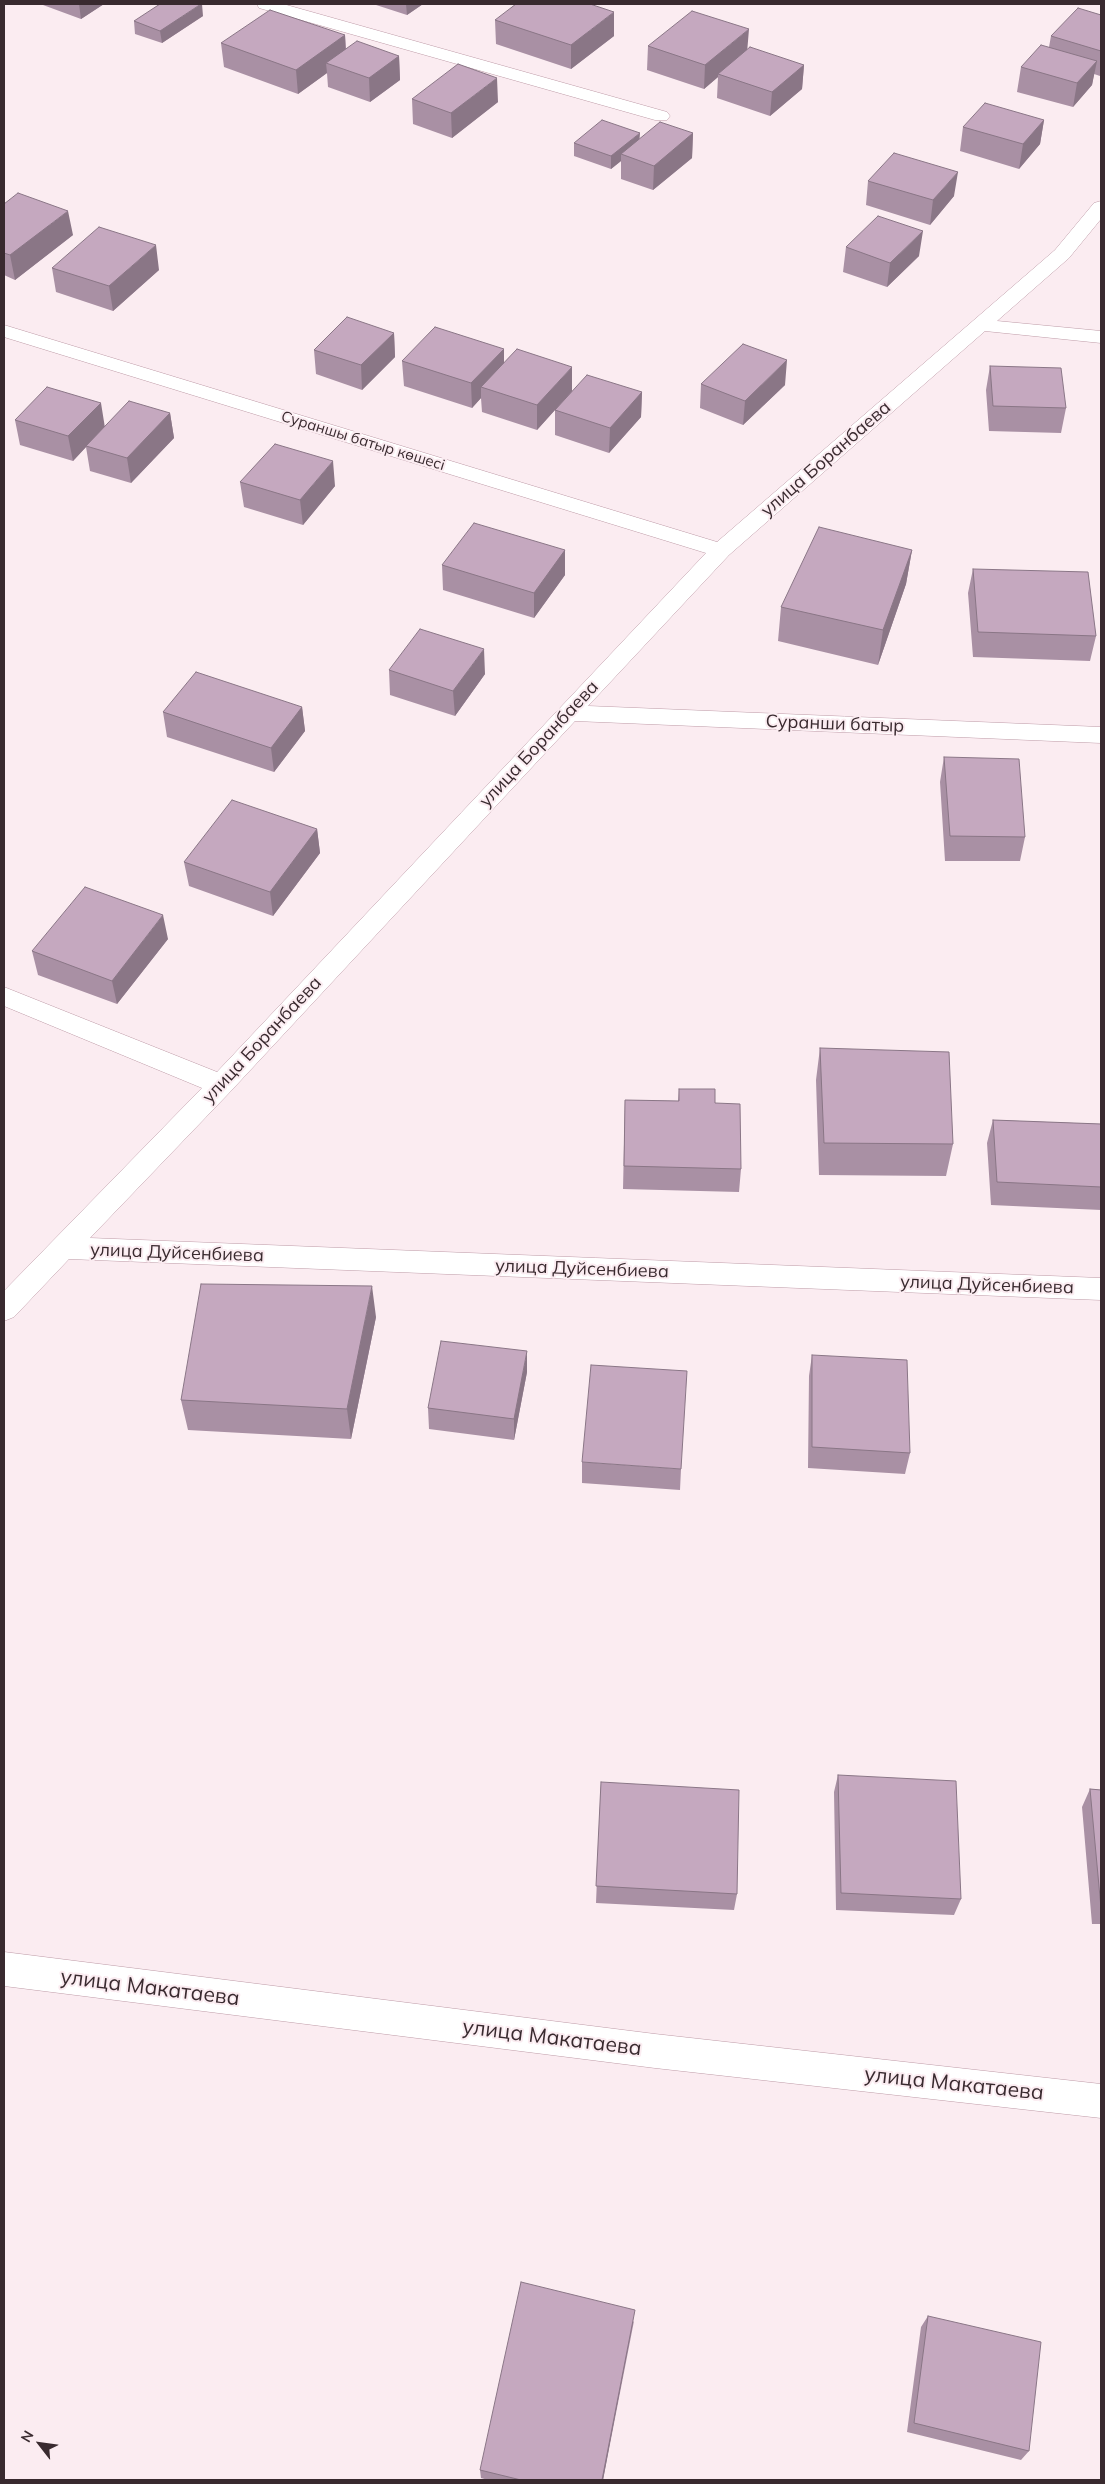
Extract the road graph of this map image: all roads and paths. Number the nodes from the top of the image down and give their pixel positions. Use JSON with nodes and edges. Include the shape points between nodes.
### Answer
{"nodes":[{"id":1,"x":265,"y":4,"type":"edge"},
{"id":2,"x":661,"y":116,"type":"dead end"},
{"id":3,"x":1101,"y":207,"type":"edge"},
{"id":4,"x":980,"y":325,"type":"junction"},
{"id":5,"x":4,"y":331,"type":"edge"},
{"id":6,"x":1101,"y":337,"type":"edge"},
{"id":7,"x":721,"y":550,"type":"junction"},
{"id":8,"x":569,"y":713,"type":"junction"},
{"id":9,"x":1101,"y":735,"type":"edge"},
{"id":10,"x":4,"y":996,"type":"edge"},
{"id":11,"x":221,"y":1085,"type":"junction"},
{"id":12,"x":63,"y":1248,"type":"junction"},
{"id":13,"x":1101,"y":1289,"type":"edge"},
{"id":14,"x":4,"y":1309,"type":"edge"},
{"id":15,"x":4,"y":1969,"type":"edge"},
{"id":16,"x":1101,"y":2101,"type":"edge"}],
"edges":[{"from":1,"to":2,"type":"street"},
{"from":3,"to":4,"type":"street","name":"улица Боранбаева","via":[[1062,254]]},
{"from":4,"to":6,"type":"street"},
{"from":4,"to":7,"type":"street","name":"улица Боранбаева"},
{"from":5,"to":7,"type":"street","name":"Сураншы батыр көшесі"},
{"from":7,"to":8,"type":"street","name":"улица Боранбаева"},
{"from":8,"to":9,"type":"street","name":"Суранши батыр"},
{"from":8,"to":11,"type":"street","name":"улица Боранбаева"},
{"from":10,"to":11,"type":"street"},
{"from":11,"to":12,"type":"street","name":"улица Боранбаева"},
{"from":12,"to":13,"type":"street","name":"улица Дуйсенбиева"},
{"from":12,"to":14,"type":"street","name":"улица Боранбаева"},
{"from":15,"to":16,"type":"street","name":"улица Макатаева","via":[[655,2051]]}]}
